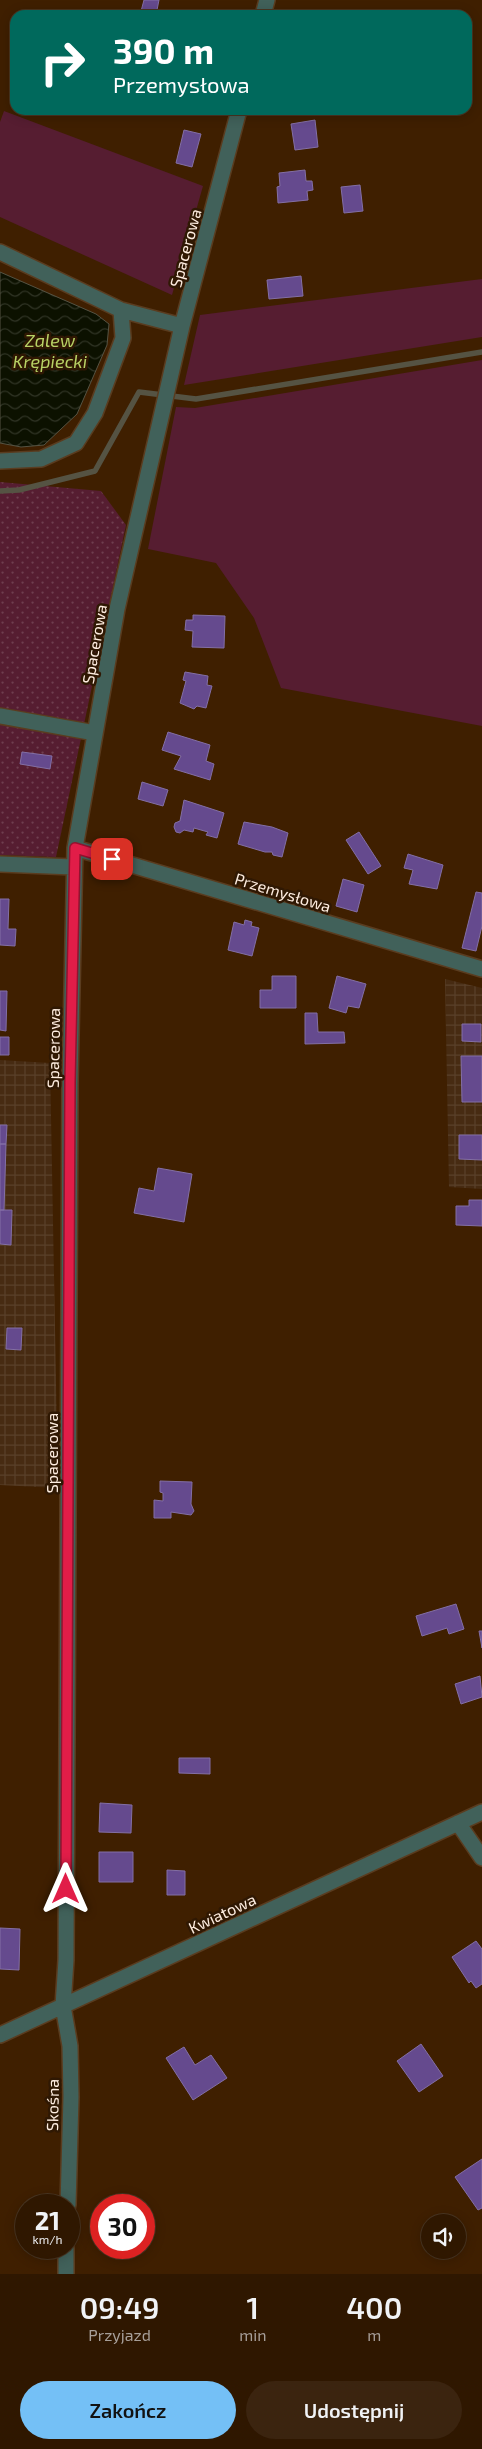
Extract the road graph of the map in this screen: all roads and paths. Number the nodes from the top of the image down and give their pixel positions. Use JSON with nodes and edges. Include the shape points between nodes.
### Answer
{"nodes":[{"id":1,"x":238,"y":115,"type":"edge"},
{"id":2,"x":0,"y":252,"type":"edge"},
{"id":3,"x":121,"y":310,"type":"junction"},
{"id":4,"x":182,"y":326,"type":"junction"},
{"id":5,"x":0,"y":461,"type":"edge"},
{"id":6,"x":0,"y":716,"type":"edge"},
{"id":7,"x":95,"y":733,"type":"junction"},
{"id":8,"x":75,"y":848,"type":"junction"},
{"id":9,"x":0,"y":864,"type":"edge"},
{"id":10,"x":74,"y":867,"type":"junction"},
{"id":11,"x":482,"y":970,"type":"edge"},
{"id":12,"x":482,"y":1812,"type":"edge"},
{"id":13,"x":458,"y":1822,"type":"junction"},
{"id":14,"x":482,"y":1858,"type":"edge"},
{"id":15,"x":63,"y":2006,"type":"junction"},
{"id":16,"x":0,"y":2034,"type":"edge"},
{"id":17,"x":68,"y":2194,"type":"edge"},
{"id":18,"x":66,"y":2259,"type":"edge"},
{"id":19,"x":66,"y":2274,"type":"edge"}],
"edges":[{"from":1,"to":4,"type":"street","name":"Spacerowa"},
{"from":2,"to":3,"type":"street"},
{"from":3,"to":4,"type":"street"},
{"from":3,"to":5,"type":"street","via":[[122,338],[95,413],[76,443],[41,459]]},
{"from":4,"to":7,"type":"street","name":"Spacerowa","via":[[117,609]]},
{"from":6,"to":7,"type":"street"},
{"from":7,"to":8,"type":"street","name":"Spacerowa"},
{"from":8,"to":10,"type":"street","name":"Spacerowa"},
{"from":8,"to":11,"type":"street","name":"Przemysłowa"},
{"from":9,"to":10,"type":"street"},
{"from":10,"to":15,"type":"street","name":"Spacerowa"},
{"from":12,"to":13,"type":"street","name":"Kwiatowa"},
{"from":13,"to":14,"type":"street"},
{"from":13,"to":15,"type":"street","name":"Kwiatowa"},
{"from":15,"to":16,"type":"street","name":"Kwiatowa"},
{"from":15,"to":17,"type":"street","name":"Skośna","via":[[70,2054]]},
{"from":18,"to":19,"type":"street"}]}
